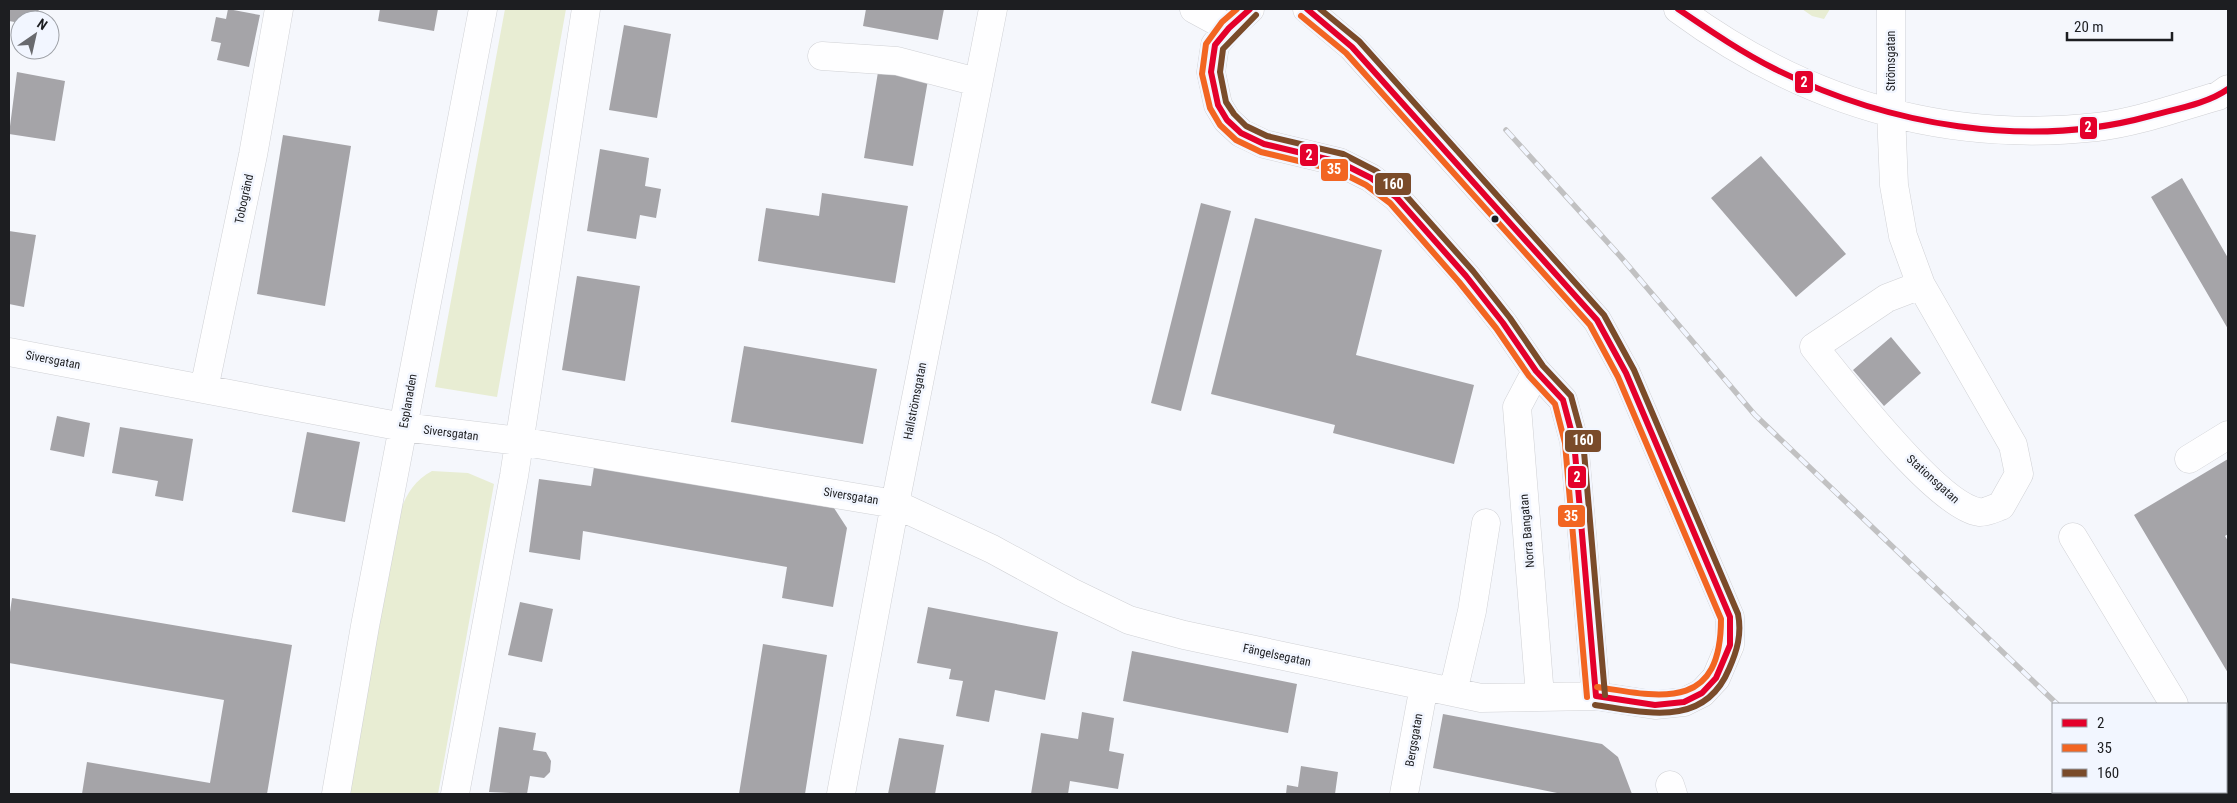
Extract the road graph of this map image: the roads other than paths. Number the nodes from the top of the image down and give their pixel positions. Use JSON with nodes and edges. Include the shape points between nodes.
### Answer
{"nodes":[{"id":1,"x":280,"y":9,"type":"edge"},
{"id":2,"x":483,"y":9,"type":"edge"},
{"id":3,"x":586,"y":9,"type":"edge"},
{"id":4,"x":993,"y":9,"type":"edge"},
{"id":5,"x":1194,"y":9,"type":"edge"},
{"id":6,"x":1250,"y":9,"type":"edge"},
{"id":7,"x":1307,"y":9,"type":"edge"},
{"id":8,"x":1678,"y":9,"type":"edge"},
{"id":9,"x":1891,"y":9,"type":"edge"},
{"id":10,"x":1229,"y":28,"type":"junction"},
{"id":11,"x":822,"y":56,"type":"dead end"},
{"id":12,"x":977,"y":82,"type":"junction"},
{"id":13,"x":2225,"y":99,"type":"edge"},
{"id":14,"x":1891,"y":113,"type":"junction"},
{"id":15,"x":1921,"y":284,"type":"junction"},
{"id":16,"x":9,"y":352,"type":"edge"},
{"id":17,"x":1536,"y":371,"type":"junction"},
{"id":18,"x":204,"y":388,"type":"junction"},
{"id":19,"x":403,"y":427,"type":"junction"},
{"id":20,"x":2228,"y":435,"type":"edge"},
{"id":21,"x":519,"y":441,"type":"junction"},
{"id":22,"x":2189,"y":459,"type":"dead end"},
{"id":23,"x":895,"y":504,"type":"junction"},
{"id":24,"x":1486,"y":523,"type":"dead end"},
{"id":25,"x":2073,"y":537,"type":"dead end"},
{"id":26,"x":1424,"y":686,"type":"junction"},
{"id":27,"x":1453,"y":692,"type":"junction"},
{"id":28,"x":1540,"y":696,"type":"junction"},
{"id":29,"x":1596,"y":696,"type":"junction"},
{"id":30,"x":2173,"y":703,"type":"edge"},
{"id":31,"x":336,"y":794,"type":"edge"},
{"id":32,"x":455,"y":794,"type":"edge"},
{"id":33,"x":841,"y":794,"type":"edge"},
{"id":34,"x":1404,"y":794,"type":"edge"}],
"edges":[{"from":1,"to":18,"type":"street","name":"Tobogränd","via":[[254,155]]},
{"from":2,"to":19,"type":"street","name":"Esplanaden"},
{"from":3,"to":21,"type":"street"},
{"from":4,"to":12,"type":"street","name":"Hallströmsgatan"},
{"from":5,"to":10,"type":"street"},
{"from":6,"to":10,"type":"street"},
{"from":7,"to":29,"type":"street","name":"Fängelsegatan","via":[[1352,47],[1597,320],[1626,373],[1730,617],[1730,645],[1716,678],[1702,693],[1684,702],[1655,705]]},
{"from":8,"to":14,"type":"street","via":[[1768,66],[1828,94]]},
{"from":9,"to":14,"type":"street","name":"Strömsgatan"},
{"from":10,"to":17,"type":"street","via":[[1215,45],[1211,72],[1218,105],[1227,120],[1240,133],[1264,144],[1339,162],[1371,178],[1396,197],[1472,284]]},
{"from":11,"to":12,"type":"street","via":[[897,61]]},
{"from":12,"to":23,"type":"street","name":"Hallströmsgatan"},
{"from":13,"to":14,"type":"street","via":[[2098,127],[2014,132],[1954,127]]},
{"from":14,"to":15,"type":"street","name":"Stationsgatan","via":[[1894,186],[1903,236]]},
{"from":15,"to":15,"type":"street","name":"Stationsgatan","via":[[1887,298],[1814,347],[1877,426],[1958,504],[1980,512],[2001,506],[2019,474],[2013,446]]},
{"from":16,"to":18,"type":"street","name":"Siversgatan"},
{"from":17,"to":28,"type":"street","name":"Norra Bangatan","via":[[1517,407]]},
{"from":17,"to":29,"type":"street","via":[[1563,400],[1574,441]]},
{"from":18,"to":19,"type":"street","name":"Siversgatan"},
{"from":19,"to":21,"type":"street","name":"Siversgatan"},
{"from":19,"to":31,"type":"street","name":"Esplanaden"},
{"from":20,"to":22,"type":"street"},
{"from":21,"to":23,"type":"street","name":"Siversgatan"},
{"from":21,"to":32,"type":"street"},
{"from":23,"to":26,"type":"street","name":"Fängelsegatan","via":[[992,549],[1129,620]]},
{"from":23,"to":33,"type":"street","name":"Hallströmsgatan"},
{"from":24,"to":27,"type":"street","via":[[1472,611]]},
{"from":25,"to":30,"type":"street"},
{"from":26,"to":27,"type":"street","name":"Fängelsegatan"},
{"from":26,"to":34,"type":"street","name":"Bergsgatan"},
{"from":27,"to":28,"type":"street","name":"Fängelsegatan","via":[[1481,698]]},
{"from":28,"to":29,"type":"street","name":"Fängelsegatan"}]}
